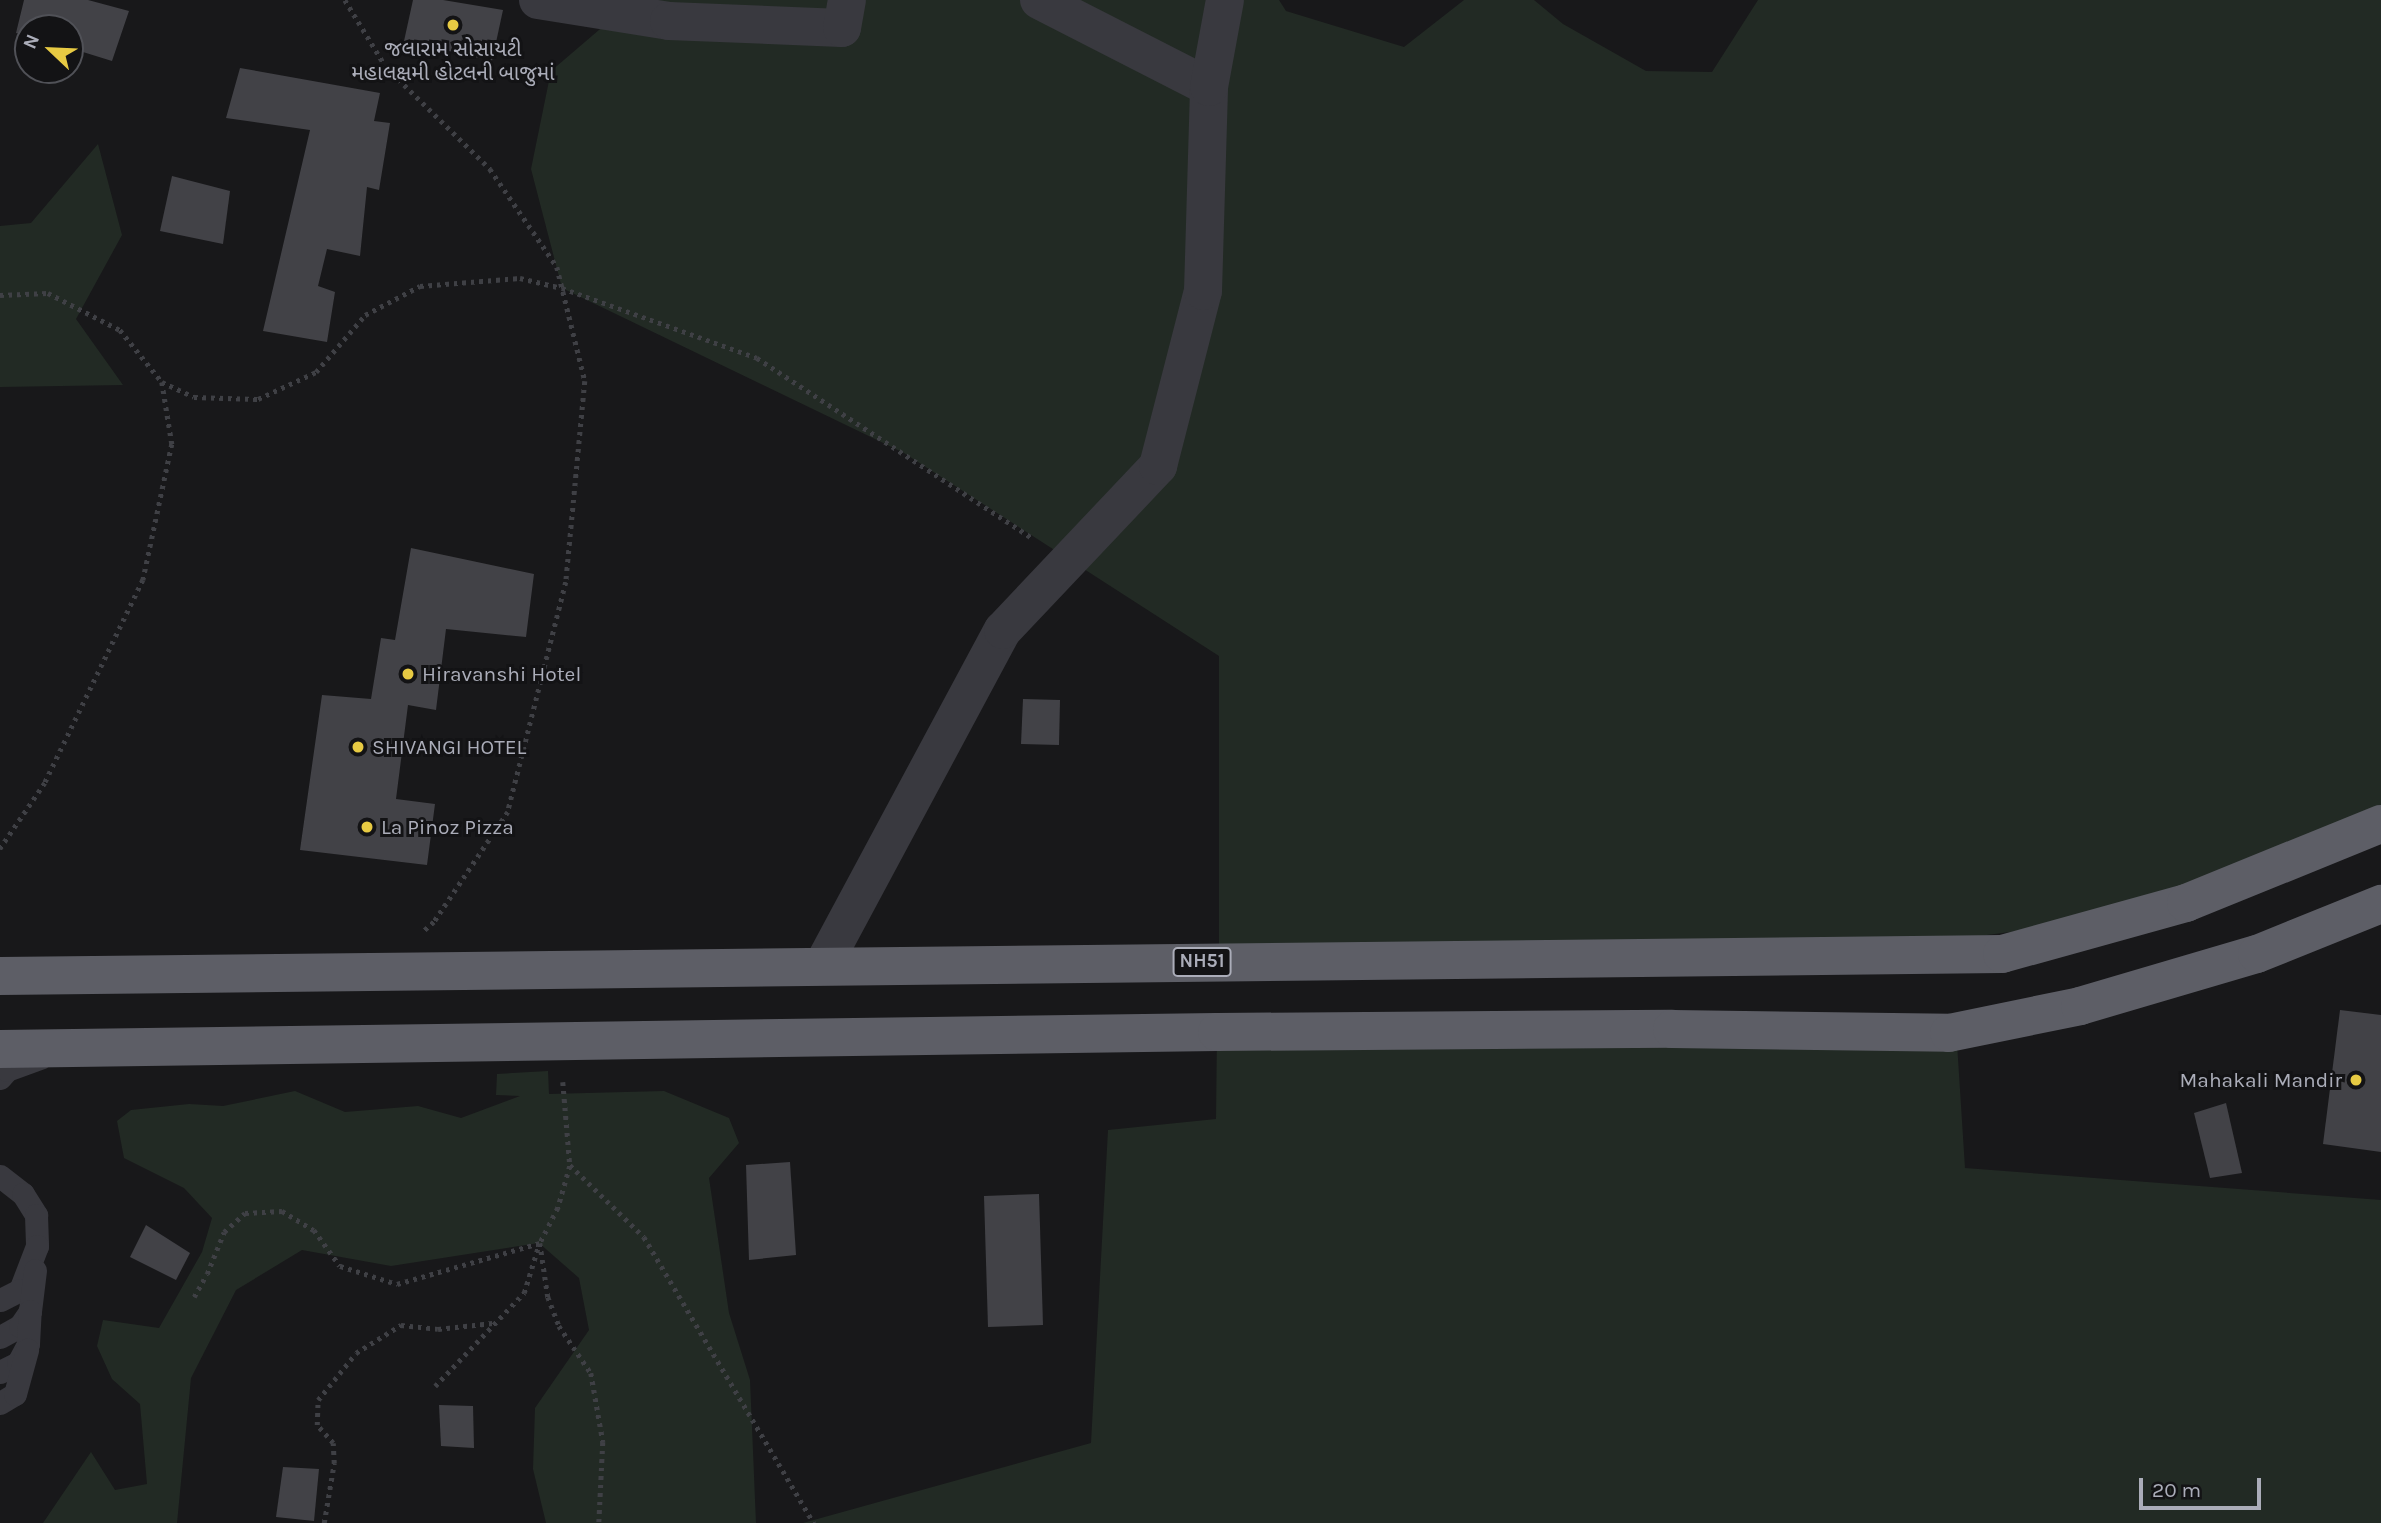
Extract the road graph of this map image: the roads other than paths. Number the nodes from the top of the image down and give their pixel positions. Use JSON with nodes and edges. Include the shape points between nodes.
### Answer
{"nodes":[{"id":1,"x":538,"y":0,"type":"edge"},
{"id":2,"x":847,"y":0,"type":"edge"},
{"id":3,"x":1039,"y":0,"type":"edge"},
{"id":4,"x":1225,"y":0,"type":"edge"},
{"id":5,"x":1209,"y":87,"type":"junction"},
{"id":6,"x":2381,"y":824,"type":"edge"},
{"id":7,"x":2381,"y":904,"type":"edge"},
{"id":8,"x":823,"y":965,"type":"junction"},
{"id":9,"x":0,"y":976,"type":"edge"},
{"id":10,"x":70,"y":1048,"type":"junction"},
{"id":11,"x":0,"y":1049,"type":"edge"},
{"id":12,"x":0,"y":1078,"type":"edge"},
{"id":13,"x":0,"y":1176,"type":"edge"},
{"id":14,"x":37,"y":1246,"type":"junction"},
{"id":15,"x":0,"y":1300,"type":"edge"},
{"id":16,"x":30,"y":1311,"type":"junction"},
{"id":17,"x":0,"y":1337,"type":"edge"},
{"id":18,"x":28,"y":1344,"type":"junction"},
{"id":19,"x":0,"y":1372,"type":"edge"},
{"id":20,"x":0,"y":1403,"type":"edge"}],
"edges":[{"from":1,"to":2,"type":"street","via":[[669,21],[842,28]]},
{"from":3,"to":5,"type":"street"},
{"from":4,"to":5,"type":"street"},
{"from":5,"to":8,"type":"street","via":[[1203,291],[1158,466],[1003,630]]},
{"from":6,"to":8,"type":"highway","number":"NH51","via":[[2186,903],[2001,954]]},
{"from":7,"to":10,"type":"highway","via":[[2257,954],[2080,1006],[1949,1033],[1672,1029]]},
{"from":8,"to":9,"type":"highway","number":"NH51"},
{"from":10,"to":11,"type":"highway"},
{"from":10,"to":12,"type":"lane","via":[[7,1070]]},
{"from":13,"to":14,"type":"lane","via":[[23,1194],[36,1216]]},
{"from":14,"to":15,"type":"lane","via":[[20,1290]]},
{"from":14,"to":16,"type":"lane"},
{"from":16,"to":17,"type":"lane","via":[[20,1326]]},
{"from":16,"to":18,"type":"lane"},
{"from":18,"to":19,"type":"lane","via":[[18,1363]]},
{"from":18,"to":20,"type":"lane","via":[[15,1394]]}]}
